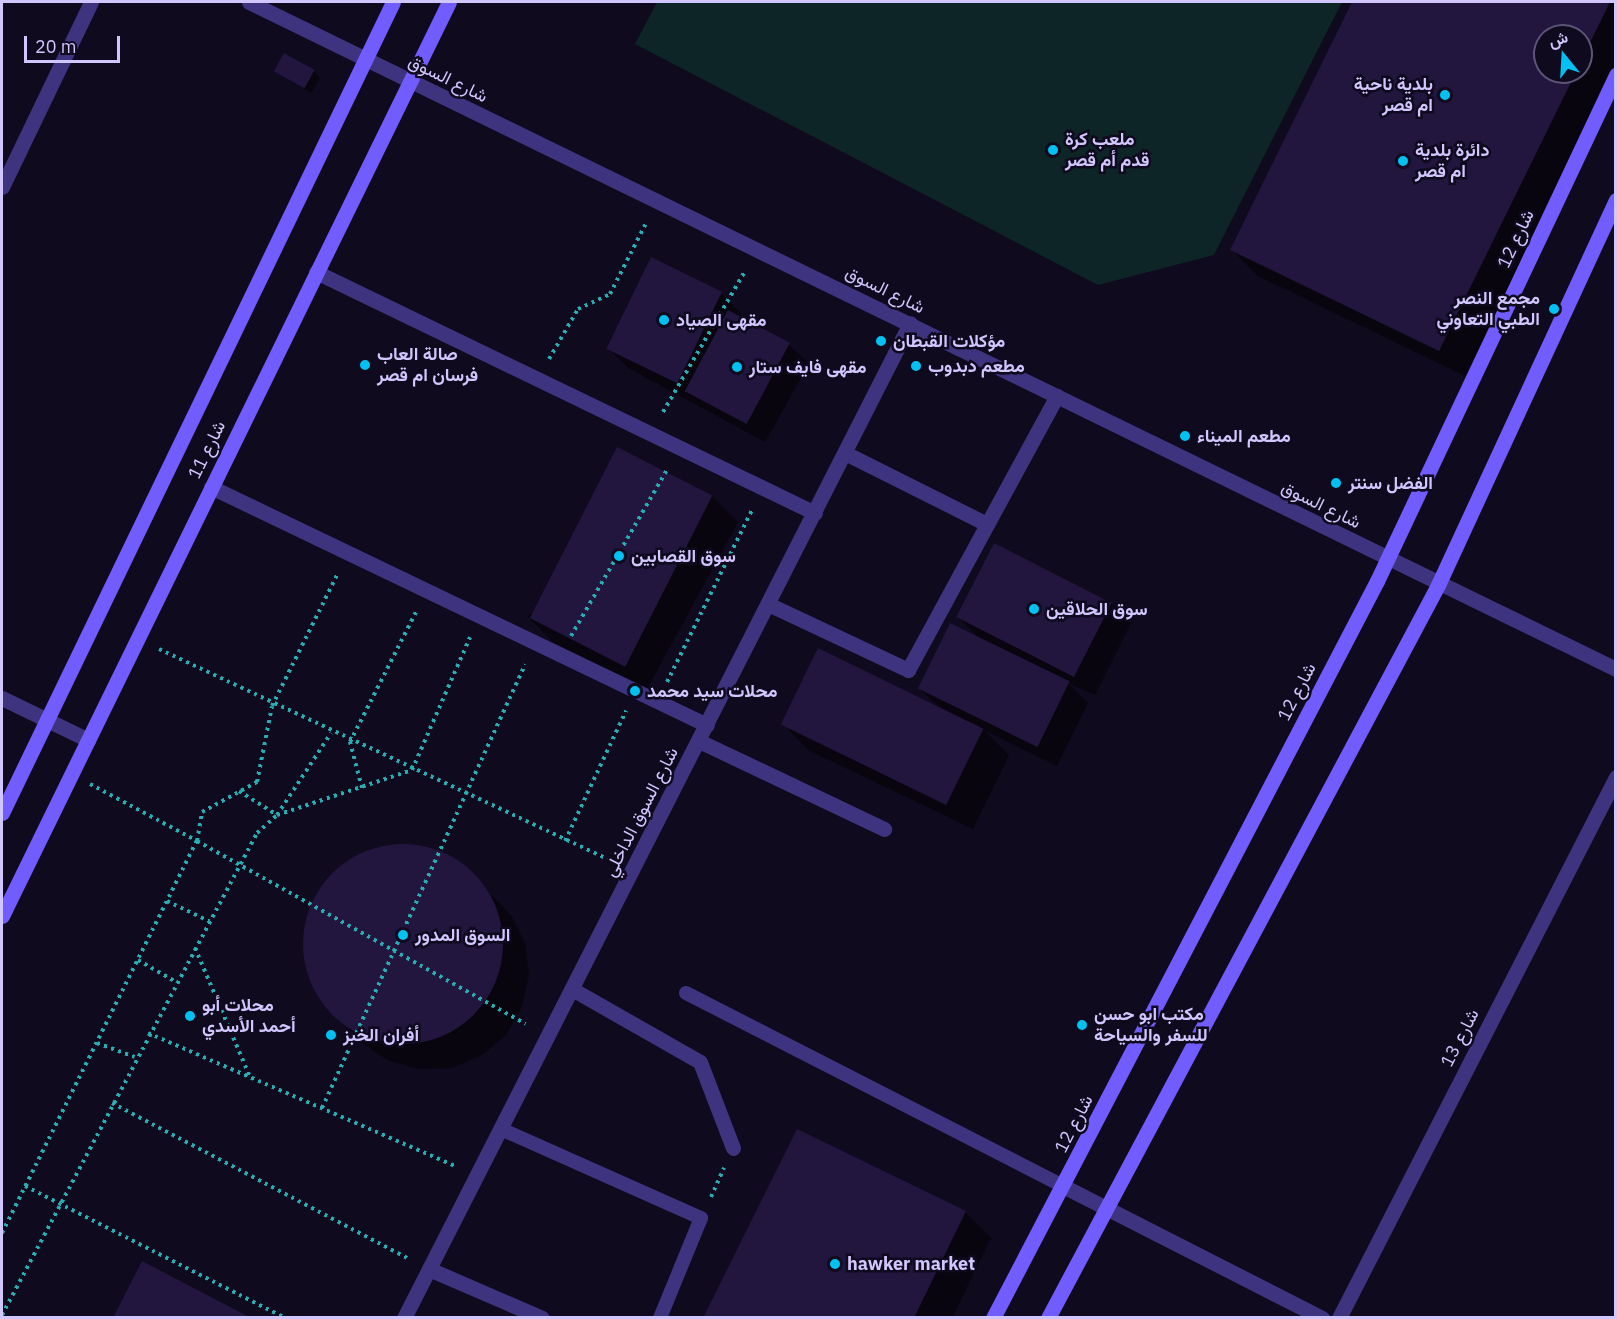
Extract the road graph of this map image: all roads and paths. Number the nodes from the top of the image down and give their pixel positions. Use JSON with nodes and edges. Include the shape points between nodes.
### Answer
{"nodes":[{"id":1,"x":91,"y":2,"type":"edge"},
{"id":2,"x":249,"y":2,"type":"edge"},
{"id":3,"x":393,"y":2,"type":"edge"},
{"id":4,"x":449,"y":2,"type":"edge"},
{"id":5,"x":365,"y":60,"type":"junction"},
{"id":6,"x":1616,"y":75,"type":"edge"},
{"id":7,"x":409,"y":82,"type":"junction"},
{"id":8,"x":2,"y":187,"type":"edge"},
{"id":9,"x":1616,"y":200,"type":"edge"},
{"id":10,"x":657,"y":201,"type":"junction"},
{"id":11,"x":757,"y":250,"type":"junction"},
{"id":12,"x":316,"y":272,"type":"junction"},
{"id":13,"x":910,"y":323,"type":"junction"},
{"id":14,"x":537,"y":378,"type":"junction"},
{"id":15,"x":1057,"y":396,"type":"junction"},
{"id":16,"x":650,"y":434,"type":"junction"},
{"id":17,"x":679,"y":448,"type":"junction"},
{"id":18,"x":845,"y":453,"type":"junction"},
{"id":19,"x":211,"y":487,"type":"junction"},
{"id":20,"x":763,"y":488,"type":"junction"},
{"id":21,"x":814,"y":513,"type":"junction"},
{"id":22,"x":987,"y":524,"type":"junction"},
{"id":23,"x":348,"y":553,"type":"junction"},
{"id":24,"x":1386,"y":560,"type":"junction"},
{"id":25,"x":1438,"y":585,"type":"junction"},
{"id":26,"x":427,"y":591,"type":"junction"},
{"id":27,"x":768,"y":604,"type":"junction"},
{"id":28,"x":479,"y":616,"type":"junction"},
{"id":29,"x":137,"y":638,"type":"junction"},
{"id":30,"x":535,"y":642,"type":"junction"},
{"id":31,"x":560,"y":654,"type":"junction"},
{"id":32,"x":1616,"y":669,"type":"edge"},
{"id":33,"x":635,"y":690,"type":"junction"},
{"id":34,"x":2,"y":698,"type":"edge"},
{"id":35,"x":657,"y":701,"type":"junction"},
{"id":36,"x":272,"y":706,"type":"junction"},
{"id":37,"x":46,"y":720,"type":"junction"},
{"id":38,"x":707,"y":725,"type":"junction"},
{"id":39,"x":331,"y":733,"type":"junction"},
{"id":40,"x":88,"y":740,"type":"junction"},
{"id":41,"x":699,"y":741,"type":"junction"},
{"id":42,"x":350,"y":742,"type":"junction"},
{"id":43,"x":412,"y":770,"type":"junction"},
{"id":44,"x":71,"y":774,"type":"junction"},
{"id":45,"x":1616,"y":777,"type":"edge"},
{"id":46,"x":362,"y":788,"type":"junction"},
{"id":47,"x":238,"y":791,"type":"junction"},
{"id":48,"x":462,"y":793,"type":"junction"},
{"id":49,"x":2,"y":813,"type":"edge"},
{"id":50,"x":277,"y":815,"type":"junction"},
{"id":51,"x":884,"y":829,"type":"dead end"},
{"id":52,"x":565,"y":840,"type":"junction"},
{"id":53,"x":197,"y":841,"type":"junction"},
{"id":54,"x":240,"y":864,"type":"junction"},
{"id":55,"x":634,"y":872,"type":"junction"},
{"id":56,"x":167,"y":901,"type":"junction"},
{"id":57,"x":2,"y":916,"type":"edge"},
{"id":58,"x":209,"y":921,"type":"junction"},
{"id":59,"x":195,"y":947,"type":"junction"},
{"id":60,"x":394,"y":947,"type":"junction"},
{"id":61,"x":138,"y":960,"type":"junction"},
{"id":62,"x":176,"y":982,"type":"junction"},
{"id":63,"x":572,"y":989,"type":"junction"},
{"id":64,"x":686,"y":993,"type":"dead end"},
{"id":65,"x":148,"y":1033,"type":"junction"},
{"id":66,"x":548,"y":1036,"type":"junction"},
{"id":67,"x":96,"y":1043,"type":"junction"},
{"id":68,"x":135,"y":1057,"type":"junction"},
{"id":69,"x":250,"y":1077,"type":"junction"},
{"id":70,"x":112,"y":1103,"type":"junction"},
{"id":71,"x":322,"y":1108,"type":"junction"},
{"id":72,"x":501,"y":1129,"type":"junction"},
{"id":73,"x":733,"y":1149,"type":"joint"},
{"id":74,"x":477,"y":1175,"type":"junction"},
{"id":75,"x":25,"y":1186,"type":"junction"},
{"id":76,"x":1063,"y":1186,"type":"junction"},
{"id":77,"x":59,"y":1200,"type":"junction"},
{"id":78,"x":1106,"y":1209,"type":"junction"},
{"id":79,"x":701,"y":1218,"type":"junction"},
{"id":80,"x":2,"y":1233,"type":"edge"},
{"id":81,"x":429,"y":1269,"type":"junction"},
{"id":82,"x":2,"y":1315,"type":"edge"},
{"id":83,"x":285,"y":1317,"type":"edge"},
{"id":84,"x":404,"y":1317,"type":"edge"},
{"id":85,"x":542,"y":1317,"type":"edge"},
{"id":86,"x":660,"y":1317,"type":"edge"},
{"id":87,"x":993,"y":1317,"type":"edge"},
{"id":88,"x":1048,"y":1317,"type":"edge"},
{"id":89,"x":1322,"y":1317,"type":"edge"},
{"id":90,"x":1339,"y":1317,"type":"edge"}],
"edges":[{"from":1,"to":8,"type":"street"},
{"from":2,"to":5,"type":"street","name":"شارع السوق"},
{"from":3,"to":5,"type":"street","name":"شارع 11"},
{"from":4,"to":7,"type":"street","name":"شارع 11"},
{"from":5,"to":7,"type":"street","name":"شارع السوق"},
{"from":5,"to":37,"type":"street","name":"شارع 11"},
{"from":6,"to":24,"type":"street","name":"شارع 12"},
{"from":7,"to":10,"type":"street","name":"شارع السوق"},
{"from":7,"to":12,"type":"street","name":"شارع 11"},
{"from":9,"to":25,"type":"street"},
{"from":10,"to":11,"type":"street","name":"شارع السوق"},
{"from":10,"to":14,"type":"path","via":[[610,294],[578,309]]},
{"from":11,"to":13,"type":"street","name":"شارع السوق"},
{"from":11,"to":16,"type":"path"},
{"from":12,"to":14,"type":"street"},
{"from":12,"to":19,"type":"street","name":"شارع 11"},
{"from":13,"to":15,"type":"street","name":"شارع السوق"},
{"from":13,"to":18,"type":"street","name":"شارع السوق الداخلي"},
{"from":14,"to":16,"type":"street"},
{"from":15,"to":22,"type":"street"},
{"from":15,"to":24,"type":"street","name":"شارع السوق"},
{"from":16,"to":17,"type":"street"},
{"from":17,"to":20,"type":"street"},
{"from":17,"to":31,"type":"path"},
{"from":18,"to":21,"type":"street","name":"شارع السوق الداخلي"},
{"from":18,"to":22,"type":"street"},
{"from":19,"to":23,"type":"street"},
{"from":19,"to":29,"type":"street","name":"شارع 11"},
{"from":20,"to":21,"type":"street"},
{"from":20,"to":35,"type":"path"},
{"from":21,"to":27,"type":"street","name":"شارع السوق الداخلي"},
{"from":22,"to":27,"type":"street","via":[[908,670]]},
{"from":23,"to":26,"type":"street"},
{"from":23,"to":36,"type":"path"},
{"from":24,"to":25,"type":"street","name":"شارع السوق"},
{"from":24,"to":76,"type":"street","name":"شارع 12"},
{"from":25,"to":32,"type":"street","name":"شارع السوق"},
{"from":25,"to":78,"type":"street"},
{"from":26,"to":28,"type":"street"},
{"from":26,"to":42,"type":"path"},
{"from":27,"to":38,"type":"street","name":"شارع السوق الداخلي"},
{"from":28,"to":30,"type":"street"},
{"from":28,"to":43,"type":"path"},
{"from":29,"to":36,"type":"path"},
{"from":29,"to":40,"type":"street","name":"شارع 11"},
{"from":30,"to":31,"type":"street"},
{"from":30,"to":48,"type":"path"},
{"from":31,"to":33,"type":"street"},
{"from":33,"to":35,"type":"street"},
{"from":33,"to":52,"type":"path"},
{"from":34,"to":37,"type":"street"},
{"from":35,"to":38,"type":"street"},
{"from":36,"to":39,"type":"path"},
{"from":36,"to":47,"type":"path","via":[[257,782]]},
{"from":37,"to":40,"type":"street"},
{"from":37,"to":49,"type":"street","name":"شارع 11"},
{"from":38,"to":41,"type":"street","name":"شارع السوق الداخلي"},
{"from":39,"to":42,"type":"path"},
{"from":39,"to":50,"type":"path"},
{"from":40,"to":44,"type":"street","name":"شارع 11"},
{"from":41,"to":51,"type":"street"},
{"from":41,"to":55,"type":"street","name":"شارع السوق الداخلي"},
{"from":42,"to":43,"type":"path"},
{"from":42,"to":46,"type":"path"},
{"from":43,"to":46,"type":"path"},
{"from":43,"to":48,"type":"path"},
{"from":44,"to":53,"type":"path"},
{"from":44,"to":57,"type":"street","name":"شارع 11"},
{"from":45,"to":90,"type":"street","name":"شارع 13"},
{"from":46,"to":50,"type":"path"},
{"from":47,"to":50,"type":"path"},
{"from":47,"to":53,"type":"path","via":[[202,812]]},
{"from":48,"to":52,"type":"path"},
{"from":48,"to":60,"type":"path"},
{"from":50,"to":54,"type":"path","via":[[257,833]]},
{"from":52,"to":55,"type":"path"},
{"from":53,"to":54,"type":"path"},
{"from":53,"to":56,"type":"path"},
{"from":54,"to":58,"type":"path"},
{"from":54,"to":60,"type":"path"},
{"from":55,"to":63,"type":"street","name":"شارع السوق الداخلي"},
{"from":56,"to":58,"type":"path"},
{"from":56,"to":61,"type":"path"},
{"from":58,"to":59,"type":"path"},
{"from":59,"to":62,"type":"path"},
{"from":59,"to":69,"type":"path"},
{"from":60,"to":66,"type":"path"},
{"from":60,"to":71,"type":"path"},
{"from":61,"to":62,"type":"path"},
{"from":61,"to":67,"type":"path"},
{"from":62,"to":65,"type":"path"},
{"from":63,"to":66,"type":"street","name":"شارع السوق الداخلي"},
{"from":63,"to":73,"type":"street","via":[[700,1062]]},
{"from":64,"to":76,"type":"lane"},
{"from":65,"to":68,"type":"path"},
{"from":65,"to":69,"type":"path"},
{"from":66,"to":72,"type":"street","name":"شارع السوق الداخلي"},
{"from":67,"to":68,"type":"path"},
{"from":67,"to":75,"type":"path"},
{"from":68,"to":70,"type":"path"},
{"from":69,"to":71,"type":"path"},
{"from":70,"to":77,"type":"path"},
{"from":70,"to":81,"type":"path"},
{"from":71,"to":74,"type":"path"},
{"from":72,"to":74,"type":"street","name":"شارع السوق الداخلي"},
{"from":72,"to":79,"type":"lane"},
{"from":73,"to":79,"type":"path"},
{"from":74,"to":81,"type":"street","name":"شارع السوق الداخلي"},
{"from":75,"to":77,"type":"path"},
{"from":75,"to":80,"type":"path"},
{"from":76,"to":78,"type":"street"},
{"from":76,"to":87,"type":"street","name":"شارع 12"},
{"from":77,"to":82,"type":"path"},
{"from":77,"to":83,"type":"path"},
{"from":78,"to":88,"type":"street"},
{"from":78,"to":89,"type":"street"},
{"from":79,"to":86,"type":"lane"},
{"from":81,"to":84,"type":"street","name":"شارع السوق الداخلي"},
{"from":81,"to":85,"type":"street"}]}
